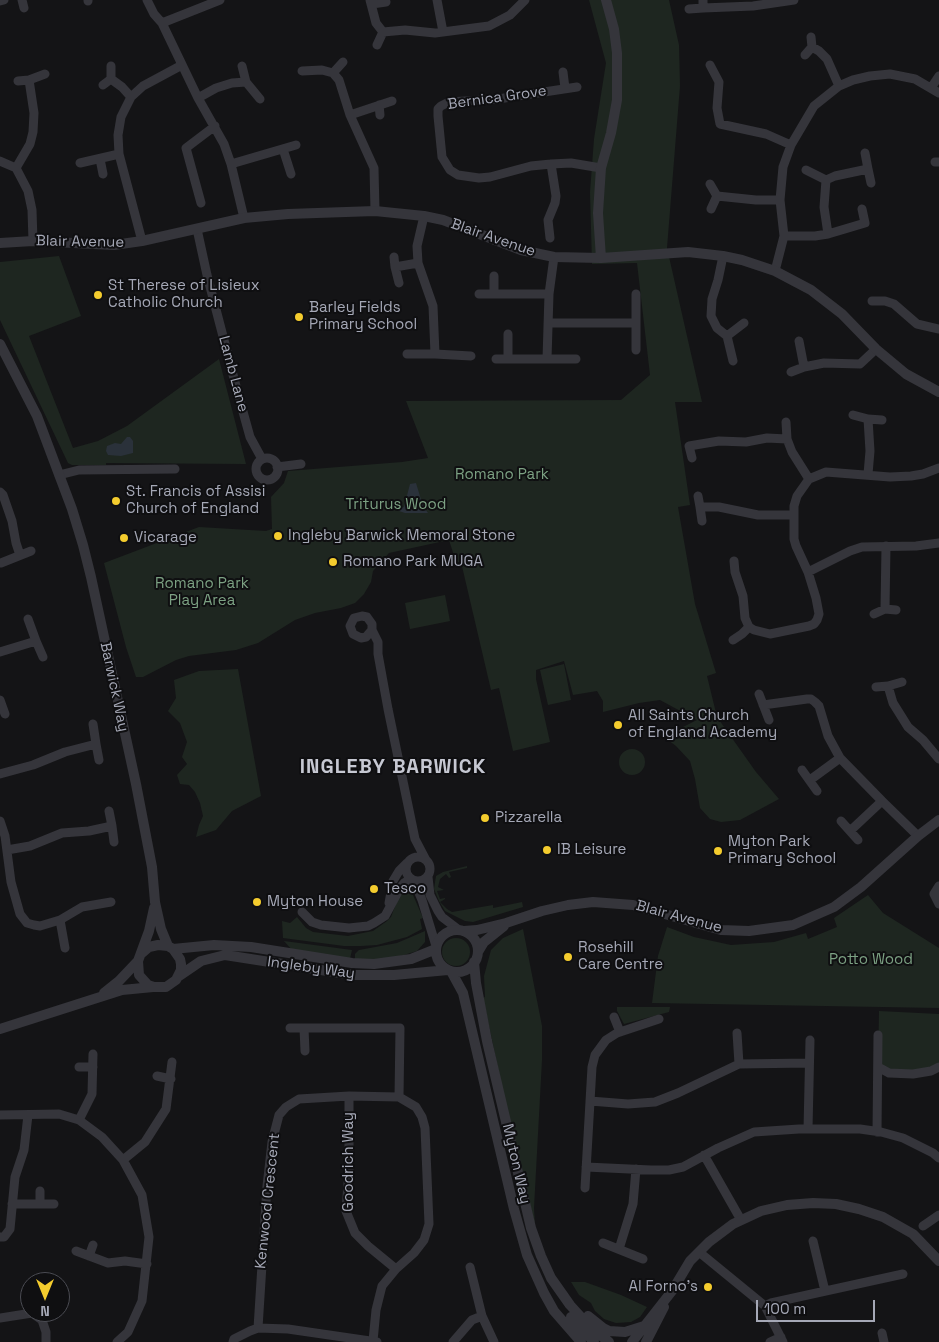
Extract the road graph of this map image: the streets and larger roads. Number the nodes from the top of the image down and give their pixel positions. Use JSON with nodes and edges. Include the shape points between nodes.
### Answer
{"nodes":[{"id":1,"x":0,"y":0,"type":"edge"},
{"id":2,"x":4,"y":0,"type":"edge"},
{"id":3,"x":147,"y":0,"type":"edge"},
{"id":4,"x":220,"y":0,"type":"edge"},
{"id":5,"x":437,"y":0,"type":"edge"},
{"id":6,"x":525,"y":0,"type":"edge"},
{"id":7,"x":606,"y":0,"type":"edge"},
{"id":8,"x":794,"y":0,"type":"edge"},
{"id":9,"x":371,"y":2,"type":"edge"},
{"id":10,"x":386,"y":2,"type":"dead end"},
{"id":11,"x":703,"y":4,"type":"edge"},
{"id":12,"x":689,"y":9,"type":"dead end"},
{"id":13,"x":162,"y":23,"type":"junction"},
{"id":14,"x":383,"y":32,"type":"junction"},
{"id":15,"x":443,"y":32,"type":"junction"},
{"id":16,"x":811,"y":37,"type":"dead end"},
{"id":17,"x":377,"y":45,"type":"dead end"},
{"id":18,"x":812,"y":47,"type":"junction"},
{"id":19,"x":805,"y":55,"type":"dead end"},
{"id":20,"x":343,"y":62,"type":"dead end"},
{"id":21,"x":182,"y":65,"type":"junction"},
{"id":22,"x":710,"y":65,"type":"dead end"},
{"id":23,"x":111,"y":66,"type":"dead end"},
{"id":24,"x":242,"y":66,"type":"dead end"},
{"id":25,"x":302,"y":71,"type":"dead end"},
{"id":26,"x":563,"y":72,"type":"dead end"},
{"id":27,"x":333,"y":73,"type":"junction"},
{"id":28,"x":45,"y":74,"type":"dead end"},
{"id":29,"x":939,"y":76,"type":"edge"},
{"id":30,"x":111,"y":79,"type":"junction"},
{"id":31,"x":29,"y":80,"type":"junction"},
{"id":32,"x":18,"y":81,"type":"dead end"},
{"id":33,"x":246,"y":82,"type":"junction"},
{"id":34,"x":103,"y":85,"type":"dead end"},
{"id":35,"x":839,"y":86,"type":"junction"},
{"id":36,"x":577,"y":87,"type":"dead end"},
{"id":37,"x":565,"y":88,"type":"junction"},
{"id":38,"x":935,"y":90,"type":"edge"},
{"id":39,"x":131,"y":97,"type":"junction"},
{"id":40,"x":198,"y":98,"type":"junction"},
{"id":41,"x":260,"y":99,"type":"dead end"},
{"id":42,"x":392,"y":101,"type":"dead end"},
{"id":43,"x":379,"y":105,"type":"junction"},
{"id":44,"x":350,"y":115,"type":"junction"},
{"id":45,"x":380,"y":115,"type":"dead end"},
{"id":46,"x":215,"y":126,"type":"junction"},
{"id":47,"x":791,"y":145,"type":"junction"},
{"id":48,"x":296,"y":146,"type":"dead end"},
{"id":49,"x":283,"y":149,"type":"junction"},
{"id":50,"x":865,"y":153,"type":"dead end"},
{"id":51,"x":119,"y":154,"type":"junction"},
{"id":52,"x":100,"y":159,"type":"junction"},
{"id":53,"x":0,"y":161,"type":"edge"},
{"id":54,"x":80,"y":163,"type":"dead end"},
{"id":55,"x":231,"y":164,"type":"junction"},
{"id":56,"x":551,"y":164,"type":"junction"},
{"id":57,"x":16,"y":168,"type":"junction"},
{"id":58,"x":601,"y":168,"type":"junction"},
{"id":59,"x":868,"y":169,"type":"junction"},
{"id":60,"x":806,"y":170,"type":"dead end"},
{"id":61,"x":103,"y":174,"type":"dead end"},
{"id":62,"x":291,"y":174,"type":"dead end"},
{"id":63,"x":826,"y":180,"type":"junction"},
{"id":64,"x":871,"y":183,"type":"dead end"},
{"id":65,"x":710,"y":184,"type":"dead end"},
{"id":66,"x":717,"y":196,"type":"junction"},
{"id":67,"x":780,"y":200,"type":"junction"},
{"id":68,"x":201,"y":203,"type":"dead end"},
{"id":69,"x":711,"y":209,"type":"dead end"},
{"id":70,"x":862,"y":209,"type":"dead end"},
{"id":71,"x":375,"y":211,"type":"junction"},
{"id":72,"x":424,"y":216,"type":"junction"},
{"id":73,"x":244,"y":218,"type":"junction"},
{"id":74,"x":197,"y":229,"type":"junction"},
{"id":75,"x":828,"y":234,"type":"junction"},
{"id":76,"x":784,"y":236,"type":"junction"},
{"id":77,"x":550,"y":238,"type":"dead end"},
{"id":78,"x":34,"y":241,"type":"junction"},
{"id":79,"x":142,"y":241,"type":"junction"},
{"id":80,"x":2,"y":244,"type":"edge"},
{"id":81,"x":723,"y":256,"type":"junction"},
{"id":82,"x":394,"y":257,"type":"dead end"},
{"id":83,"x":554,"y":257,"type":"junction"},
{"id":84,"x":601,"y":258,"type":"junction"},
{"id":85,"x":418,"y":263,"type":"junction"},
{"id":86,"x":395,"y":267,"type":"junction"},
{"id":87,"x":775,"y":271,"type":"junction"},
{"id":88,"x":494,"y":276,"type":"dead end"},
{"id":89,"x":399,"y":283,"type":"dead end"},
{"id":90,"x":479,"y":294,"type":"dead end"},
{"id":91,"x":494,"y":294,"type":"junction"},
{"id":92,"x":549,"y":294,"type":"junction"},
{"id":93,"x":636,"y":294,"type":"dead end"},
{"id":94,"x":872,"y":301,"type":"dead end"},
{"id":95,"x":548,"y":323,"type":"junction"},
{"id":96,"x":636,"y":323,"type":"junction"},
{"id":97,"x":744,"y":323,"type":"dead end"},
{"id":98,"x":939,"y":329,"type":"edge"},
{"id":99,"x":508,"y":334,"type":"dead end"},
{"id":100,"x":727,"y":336,"type":"junction"},
{"id":101,"x":800,"y":341,"type":"dead end"},
{"id":102,"x":0,"y":344,"type":"edge"},
{"id":103,"x":876,"y":349,"type":"junction"},
{"id":104,"x":636,"y":350,"type":"dead end"},
{"id":105,"x":407,"y":354,"type":"dead end"},
{"id":106,"x":435,"y":354,"type":"junction"},
{"id":107,"x":471,"y":356,"type":"dead end"},
{"id":108,"x":496,"y":359,"type":"dead end"},
{"id":109,"x":508,"y":359,"type":"junction"},
{"id":110,"x":547,"y":359,"type":"junction"},
{"id":111,"x":576,"y":359,"type":"dead end"},
{"id":112,"x":734,"y":361,"type":"dead end"},
{"id":113,"x":804,"y":367,"type":"junction"},
{"id":114,"x":791,"y":372,"type":"dead end"},
{"id":115,"x":939,"y":392,"type":"edge"},
{"id":116,"x":853,"y":415,"type":"dead end"},
{"id":117,"x":868,"y":419,"type":"junction"},
{"id":118,"x":882,"y":420,"type":"dead end"},
{"id":119,"x":786,"y":422,"type":"dead end"},
{"id":120,"x":787,"y":439,"type":"junction"},
{"id":121,"x":262,"y":458,"type":"junction"},
{"id":122,"x":692,"y":458,"type":"dead end"},
{"id":123,"x":300,"y":464,"type":"dead end"},
{"id":124,"x":277,"y":467,"type":"junction"},
{"id":125,"x":939,"y":468,"type":"edge"},
{"id":126,"x":175,"y":470,"type":"dead end"},
{"id":127,"x":868,"y":474,"type":"junction"},
{"id":128,"x":59,"y":475,"type":"junction"},
{"id":129,"x":258,"y":476,"type":"junction"},
{"id":130,"x":809,"y":479,"type":"junction"},
{"id":131,"x":252,"y":483,"type":"dead end"},
{"id":132,"x":0,"y":492,"type":"edge"},
{"id":133,"x":698,"y":496,"type":"dead end"},
{"id":134,"x":700,"y":507,"type":"junction"},
{"id":135,"x":794,"y":515,"type":"junction"},
{"id":136,"x":702,"y":521,"type":"dead end"},
{"id":137,"x":939,"y":542,"type":"edge"},
{"id":138,"x":886,"y":546,"type":"junction"},
{"id":139,"x":31,"y":551,"type":"dead end"},
{"id":140,"x":20,"y":555,"type":"junction"},
{"id":141,"x":734,"y":561,"type":"dead end"},
{"id":142,"x":1,"y":563,"type":"edge"},
{"id":143,"x":808,"y":572,"type":"junction"},
{"id":144,"x":885,"y":609,"type":"junction"},
{"id":145,"x":896,"y":610,"type":"dead end"},
{"id":146,"x":874,"y":614,"type":"dead end"},
{"id":147,"x":28,"y":619,"type":"dead end"},
{"id":148,"x":749,"y":627,"type":"junction"},
{"id":149,"x":372,"y":630,"type":"junction"},
{"id":150,"x":361,"y":638,"type":"junction"},
{"id":151,"x":36,"y":640,"type":"junction"},
{"id":152,"x":733,"y":640,"type":"dead end"},
{"id":153,"x":0,"y":652,"type":"edge"},
{"id":154,"x":378,"y":654,"type":"junction"},
{"id":155,"x":42,"y":657,"type":"dead end"},
{"id":156,"x":902,"y":682,"type":"dead end"},
{"id":157,"x":888,"y":686,"type":"junction"},
{"id":158,"x":876,"y":688,"type":"dead end"},
{"id":159,"x":758,"y":694,"type":"dead end"},
{"id":160,"x":0,"y":700,"type":"edge"},
{"id":161,"x":763,"y":705,"type":"junction"},
{"id":162,"x":5,"y":714,"type":"dead end"},
{"id":163,"x":769,"y":720,"type":"dead end"},
{"id":164,"x":93,"y":724,"type":"dead end"},
{"id":165,"x":96,"y":744,"type":"junction"},
{"id":166,"x":840,"y":758,"type":"junction"},
{"id":167,"x":939,"y":759,"type":"edge"},
{"id":168,"x":98,"y":760,"type":"dead end"},
{"id":169,"x":802,"y":770,"type":"dead end"},
{"id":170,"x":0,"y":774,"type":"edge"},
{"id":171,"x":810,"y":780,"type":"junction"},
{"id":172,"x":817,"y":791,"type":"dead end"},
{"id":173,"x":882,"y":801,"type":"junction"},
{"id":174,"x":109,"y":811,"type":"dead end"},
{"id":175,"x":939,"y":820,"type":"edge"},
{"id":176,"x":0,"y":821,"type":"edge"},
{"id":177,"x":841,"y":821,"type":"dead end"},
{"id":178,"x":112,"y":826,"type":"junction"},
{"id":179,"x":850,"y":831,"type":"junction"},
{"id":180,"x":918,"y":836,"type":"junction"},
{"id":181,"x":415,"y":839,"type":"junction"},
{"id":182,"x":858,"y":840,"type":"dead end"},
{"id":183,"x":114,"y":842,"type":"dead end"},
{"id":184,"x":7,"y":850,"type":"junction"},
{"id":185,"x":426,"y":860,"type":"junction"},
{"id":186,"x":409,"y":862,"type":"junction"},
{"id":187,"x":428,"y":877,"type":"junction"},
{"id":188,"x":412,"y":880,"type":"junction"},
{"id":189,"x":939,"y":886,"type":"edge"},
{"id":190,"x":111,"y":902,"type":"dead end"},
{"id":191,"x":155,"y":902,"type":"junction"},
{"id":192,"x":939,"y":904,"type":"edge"},
{"id":193,"x":388,"y":909,"type":"junction"},
{"id":194,"x":302,"y":912,"type":"dead end"},
{"id":195,"x":60,"y":920,"type":"junction"},
{"id":196,"x":506,"y":923,"type":"junction"},
{"id":197,"x":461,"y":930,"type":"junction"},
{"id":198,"x":436,"y":947,"type":"junction"},
{"id":199,"x":65,"y":948,"type":"dead end"},
{"id":200,"x":170,"y":948,"type":"junction"},
{"id":201,"x":140,"y":957,"type":"junction"},
{"id":202,"x":476,"y":957,"type":"junction"},
{"id":203,"x":450,"y":970,"type":"junction"},
{"id":204,"x":179,"y":976,"type":"junction"},
{"id":205,"x":154,"y":987,"type":"junction"},
{"id":206,"x":100,"y":997,"type":"junction"},
{"id":207,"x":614,"y":1018,"type":"dead end"},
{"id":208,"x":659,"y":1019,"type":"dead end"},
{"id":209,"x":0,"y":1028,"type":"edge"},
{"id":210,"x":290,"y":1028,"type":"dead end"},
{"id":211,"x":304,"y":1028,"type":"junction"},
{"id":212,"x":620,"y":1032,"type":"junction"},
{"id":213,"x":738,"y":1032,"type":"dead end"},
{"id":214,"x":878,"y":1035,"type":"dead end"},
{"id":215,"x":810,"y":1040,"type":"dead end"},
{"id":216,"x":305,"y":1051,"type":"dead end"},
{"id":217,"x":92,"y":1054,"type":"dead end"},
{"id":218,"x":172,"y":1062,"type":"dead end"},
{"id":219,"x":739,"y":1064,"type":"junction"},
{"id":220,"x":809,"y":1064,"type":"junction"},
{"id":221,"x":878,"y":1067,"type":"junction"},
{"id":222,"x":939,"y":1067,"type":"edge"},
{"id":223,"x":79,"y":1068,"type":"dead end"},
{"id":224,"x":92,"y":1068,"type":"junction"},
{"id":225,"x":157,"y":1076,"type":"dead end"},
{"id":226,"x":171,"y":1079,"type":"junction"},
{"id":227,"x":349,"y":1096,"type":"junction"},
{"id":228,"x":399,"y":1097,"type":"junction"},
{"id":229,"x":590,"y":1101,"type":"junction"},
{"id":230,"x":0,"y":1115,"type":"edge"},
{"id":231,"x":28,"y":1115,"type":"junction"},
{"id":232,"x":79,"y":1120,"type":"junction"},
{"id":233,"x":808,"y":1129,"type":"junction"},
{"id":234,"x":877,"y":1132,"type":"junction"},
{"id":235,"x":937,"y":1153,"type":"edge"},
{"id":236,"x":704,"y":1155,"type":"junction"},
{"id":237,"x":123,"y":1160,"type":"junction"},
{"id":238,"x":586,"y":1167,"type":"junction"},
{"id":239,"x":636,"y":1169,"type":"junction"},
{"id":240,"x":585,"y":1188,"type":"dead end"},
{"id":241,"x":40,"y":1191,"type":"dead end"},
{"id":242,"x":12,"y":1204,"type":"junction"},
{"id":243,"x":40,"y":1204,"type":"junction"},
{"id":244,"x":54,"y":1204,"type":"dead end"},
{"id":245,"x":939,"y":1215,"type":"edge"},
{"id":246,"x":741,"y":1220,"type":"junction"},
{"id":247,"x":923,"y":1226,"type":"dead end"},
{"id":248,"x":0,"y":1237,"type":"edge"},
{"id":249,"x":813,"y":1241,"type":"dead end"},
{"id":250,"x":603,"y":1243,"type":"dead end"},
{"id":251,"x":93,"y":1245,"type":"dead end"},
{"id":252,"x":618,"y":1248,"type":"junction"},
{"id":253,"x":76,"y":1250,"type":"dead end"},
{"id":254,"x":699,"y":1252,"type":"junction"},
{"id":255,"x":88,"y":1256,"type":"junction"},
{"id":256,"x":643,"y":1259,"type":"dead end"},
{"id":257,"x":939,"y":1261,"type":"edge"},
{"id":258,"x":147,"y":1264,"type":"junction"},
{"id":259,"x":470,"y":1267,"type":"dead end"},
{"id":260,"x":396,"y":1269,"type":"junction"},
{"id":261,"x":903,"y":1274,"type":"dead end"},
{"id":262,"x":672,"y":1291,"type":"junction"},
{"id":263,"x":825,"y":1291,"type":"junction"},
{"id":264,"x":563,"y":1295,"type":"junction"},
{"id":265,"x":765,"y":1306,"type":"junction"},
{"id":266,"x":482,"y":1316,"type":"junction"},
{"id":267,"x":0,"y":1318,"type":"edge"},
{"id":268,"x":645,"y":1326,"type":"junction"},
{"id":269,"x":258,"y":1328,"type":"junction"},
{"id":270,"x":782,"y":1339,"type":"edge"},
{"id":271,"x":373,"y":1341,"type":"edge"},
{"id":272,"x":46,"y":1342,"type":"edge"},
{"id":273,"x":117,"y":1342,"type":"edge"},
{"id":274,"x":233,"y":1342,"type":"edge"},
{"id":275,"x":378,"y":1342,"type":"edge"},
{"id":276,"x":453,"y":1342,"type":"edge"},
{"id":277,"x":494,"y":1342,"type":"edge"},
{"id":278,"x":581,"y":1342,"type":"edge"},
{"id":279,"x":594,"y":1342,"type":"edge"},
{"id":280,"x":609,"y":1342,"type":"edge"},
{"id":281,"x":632,"y":1342,"type":"edge"},
{"id":282,"x":646,"y":1342,"type":"edge"},
{"id":283,"x":770,"y":1342,"type":"edge"}],
"edges":[{"from":1,"to":2,"type":"street"},
{"from":3,"to":13,"type":"street"},
{"from":4,"to":13,"type":"street"},
{"from":5,"to":15,"type":"street"},
{"from":6,"to":15,"type":"street","via":[[510,15],[489,26]]},
{"from":7,"to":58,"type":"street","via":[[617,53],[617,100]]},
{"from":8,"to":11,"type":"street","via":[[753,6]]},
{"from":9,"to":10,"type":"street"},
{"from":9,"to":14,"type":"street","via":[[376,24]]},
{"from":11,"to":12,"type":"street"},
{"from":13,"to":21,"type":"street"},
{"from":14,"to":15,"type":"street"},
{"from":14,"to":17,"type":"street"},
{"from":16,"to":18,"type":"street"},
{"from":18,"to":19,"type":"street"},
{"from":18,"to":35,"type":"street","via":[[827,59]]},
{"from":20,"to":27,"type":"street"},
{"from":21,"to":39,"type":"street","via":[[154,78]]},
{"from":21,"to":40,"type":"street"},
{"from":22,"to":47,"type":"street","via":[[719,82],[717,108],[720,124],[766,134]]},
{"from":23,"to":30,"type":"street"},
{"from":24,"to":33,"type":"street"},
{"from":25,"to":27,"type":"street"},
{"from":26,"to":37,"type":"street","name":"Bernica Grove"},
{"from":27,"to":44,"type":"street","via":[[339,80]]},
{"from":28,"to":31,"type":"street"},
{"from":29,"to":38,"type":"street"},
{"from":30,"to":34,"type":"street"},
{"from":30,"to":39,"type":"street"},
{"from":31,"to":32,"type":"street"},
{"from":31,"to":57,"type":"street","via":[[33,132]]},
{"from":33,"to":40,"type":"street","via":[[216,88]]},
{"from":33,"to":41,"type":"street"},
{"from":35,"to":38,"type":"street","via":[[853,80],[890,74],[915,79]]},
{"from":35,"to":47,"type":"street","via":[[814,106]]},
{"from":36,"to":37,"type":"street","name":"Bernica Grove"},
{"from":37,"to":56,"type":"street","name":"Bernica Grove","via":[[498,99],[449,102],[438,109],[442,157],[450,170],[458,175],[485,178]]},
{"from":39,"to":51,"type":"street","via":[[120,124]]},
{"from":40,"to":46,"type":"street"},
{"from":42,"to":43,"type":"street"},
{"from":43,"to":44,"type":"street"},
{"from":43,"to":45,"type":"street"},
{"from":44,"to":71,"type":"street","via":[[374,168]]},
{"from":46,"to":55,"type":"street"},
{"from":46,"to":68,"type":"street","via":[[182,145]]},
{"from":47,"to":67,"type":"street","via":[[783,167]]},
{"from":48,"to":49,"type":"street"},
{"from":49,"to":55,"type":"street"},
{"from":49,"to":62,"type":"street"},
{"from":50,"to":59,"type":"street"},
{"from":51,"to":52,"type":"street"},
{"from":51,"to":79,"type":"street"},
{"from":52,"to":54,"type":"street"},
{"from":52,"to":61,"type":"street"},
{"from":53,"to":57,"type":"street"},
{"from":55,"to":73,"type":"street"},
{"from":56,"to":58,"type":"street","name":"Bernica Grove","via":[[572,163]]},
{"from":56,"to":77,"type":"street","via":[[556,196],[544,220]]},
{"from":57,"to":78,"type":"street","via":[[28,192]]},
{"from":58,"to":84,"type":"street","via":[[598,213]]},
{"from":59,"to":63,"type":"street"},
{"from":59,"to":64,"type":"street"},
{"from":60,"to":63,"type":"street"},
{"from":63,"to":75,"type":"street","via":[[824,206]]},
{"from":65,"to":66,"type":"street"},
{"from":66,"to":67,"type":"street"},
{"from":66,"to":69,"type":"street"},
{"from":67,"to":76,"type":"street"},
{"from":70,"to":75,"type":"street","via":[[865,223]]},
{"from":71,"to":72,"type":"street","name":"Blair Avenue"},
{"from":71,"to":73,"type":"street","name":"Blair Avenue"},
{"from":72,"to":83,"type":"street","name":"Blair Avenue","via":[[521,250]]},
{"from":72,"to":85,"type":"street","via":[[417,246]]},
{"from":73,"to":74,"type":"street","name":"Blair Avenue"},
{"from":74,"to":79,"type":"street","name":"Blair Avenue"},
{"from":74,"to":121,"type":"street","name":"Lamb Lane","via":[[236,390],[250,437]]},
{"from":75,"to":76,"type":"street"},
{"from":76,"to":87,"type":"street"},
{"from":78,"to":79,"type":"street","name":"Blair Avenue","via":[[114,245]]},
{"from":78,"to":80,"type":"street","name":"Blair Avenue"},
{"from":81,"to":84,"type":"street","name":"Blair Avenue","via":[[688,252]]},
{"from":81,"to":87,"type":"street","name":"Blair Avenue"},
{"from":81,"to":100,"type":"street","via":[[711,316],[717,328]]},
{"from":82,"to":86,"type":"street"},
{"from":83,"to":84,"type":"street","name":"Blair Avenue"},
{"from":83,"to":92,"type":"street"},
{"from":85,"to":86,"type":"street"},
{"from":85,"to":106,"type":"street","via":[[433,306]]},
{"from":86,"to":89,"type":"street"},
{"from":87,"to":103,"type":"street","name":"Blair Avenue","via":[[830,304]]},
{"from":88,"to":91,"type":"street"},
{"from":90,"to":91,"type":"street"},
{"from":91,"to":92,"type":"street"},
{"from":92,"to":95,"type":"street"},
{"from":93,"to":96,"type":"street"},
{"from":94,"to":98,"type":"street","via":[[894,304],[917,324]]},
{"from":95,"to":96,"type":"street"},
{"from":95,"to":110,"type":"street"},
{"from":96,"to":104,"type":"street"},
{"from":97,"to":100,"type":"street"},
{"from":99,"to":109,"type":"street"},
{"from":100,"to":112,"type":"street"},
{"from":101,"to":113,"type":"street"},
{"from":102,"to":128,"type":"street","name":"Barwick Way","via":[[36,416]]},
{"from":103,"to":113,"type":"street","via":[[860,364]]},
{"from":103,"to":115,"type":"street","name":"Blair Avenue","via":[[906,374]]},
{"from":105,"to":106,"type":"street"},
{"from":106,"to":107,"type":"street"},
{"from":108,"to":109,"type":"street"},
{"from":109,"to":110,"type":"street"},
{"from":110,"to":111,"type":"street"},
{"from":113,"to":114,"type":"street"},
{"from":116,"to":117,"type":"street"},
{"from":117,"to":118,"type":"street"},
{"from":117,"to":127,"type":"street"},
{"from":119,"to":120,"type":"street"},
{"from":120,"to":122,"type":"street","via":[[719,441],[690,446]]},
{"from":120,"to":130,"type":"street","via":[[798,465]]},
{"from":121,"to":124,"type":"street","via":[[270,458]]},
{"from":121,"to":129,"type":"street","via":[[256,467]]},
{"from":123,"to":124,"type":"street"},
{"from":124,"to":129,"type":"street","via":[[272,478]]},
{"from":125,"to":127,"type":"street","via":[[910,476]]},
{"from":126,"to":128,"type":"street","via":[[79,470]]},
{"from":127,"to":130,"type":"street","via":[[826,472]]},
{"from":128,"to":191,"type":"street","name":"Barwick Way","via":[[91,577],[152,867]]},
{"from":129,"to":131,"type":"street"},
{"from":130,"to":135,"type":"street","via":[[796,496]]},
{"from":132,"to":140,"type":"street","via":[[12,521]]},
{"from":133,"to":134,"type":"street"},
{"from":134,"to":135,"type":"street","via":[[719,507],[758,515]]},
{"from":134,"to":136,"type":"street"},
{"from":135,"to":143,"type":"street","via":[[796,546]]},
{"from":137,"to":138,"type":"street"},
{"from":138,"to":143,"type":"street","via":[[850,550]]},
{"from":138,"to":144,"type":"street"},
{"from":139,"to":140,"type":"street"},
{"from":140,"to":142,"type":"street"},
{"from":141,"to":148,"type":"street"},
{"from":143,"to":148,"type":"street","via":[[819,614],[814,624],[770,634]]},
{"from":144,"to":145,"type":"street"},
{"from":144,"to":146,"type":"street"},
{"from":147,"to":151,"type":"street"},
{"from":148,"to":152,"type":"street"},
{"from":149,"to":150,"type":"street"},
{"from":149,"to":150,"type":"street","via":[[367,617],[354,618],[350,630]]},
{"from":149,"to":154,"type":"street","via":[[378,642]]},
{"from":150,"to":154,"type":"street","via":[[370,643]]},
{"from":151,"to":153,"type":"street"},
{"from":151,"to":155,"type":"street"},
{"from":154,"to":181,"type":"street"},
{"from":156,"to":157,"type":"street"},
{"from":157,"to":158,"type":"street"},
{"from":157,"to":167,"type":"street","via":[[901,718]]},
{"from":159,"to":161,"type":"street"},
{"from":160,"to":162,"type":"street"},
{"from":161,"to":163,"type":"street"},
{"from":161,"to":166,"type":"street","via":[[811,699],[819,706],[828,736]]},
{"from":164,"to":165,"type":"street"},
{"from":165,"to":168,"type":"street"},
{"from":165,"to":170,"type":"street"},
{"from":166,"to":171,"type":"street"},
{"from":166,"to":173,"type":"street"},
{"from":169,"to":171,"type":"street"},
{"from":171,"to":172,"type":"street"},
{"from":173,"to":179,"type":"street"},
{"from":173,"to":180,"type":"street"},
{"from":174,"to":178,"type":"street"},
{"from":175,"to":180,"type":"street","name":"Blair Avenue"},
{"from":176,"to":184,"type":"street"},
{"from":177,"to":179,"type":"street"},
{"from":178,"to":183,"type":"street"},
{"from":178,"to":184,"type":"street","via":[[62,833],[30,846]]},
{"from":179,"to":182,"type":"street"},
{"from":180,"to":196,"type":"street","name":"Blair Avenue","via":[[834,908],[774,929],[721,930],[613,902],[568,905]]},
{"from":181,"to":185,"type":"street"},
{"from":181,"to":186,"type":"street"},
{"from":184,"to":195,"type":"street","via":[[11,882],[23,919],[40,926]]},
{"from":185,"to":186,"type":"street","via":[[418,857]]},
{"from":185,"to":187,"type":"street","via":[[431,867]]},
{"from":186,"to":188,"type":"street","via":[[406,872]]},
{"from":186,"to":193,"type":"street","via":[[393,881]]},
{"from":187,"to":188,"type":"street","via":[[420,882]]},
{"from":187,"to":197,"type":"street","via":[[430,895],[438,911]]},
{"from":188,"to":193,"type":"street","via":[[404,883]]},
{"from":188,"to":198,"type":"street","via":[[422,900]]},
{"from":189,"to":192,"type":"street","via":[[934,894]]},
{"from":190,"to":195,"type":"street","via":[[82,907]]},
{"from":191,"to":200,"type":"street","name":"Barwick Way","via":[[161,929]]},
{"from":191,"to":201,"type":"street","name":"Barwick Way"},
{"from":193,"to":194,"type":"street","via":[[385,916],[374,924],[358,928],[320,925]]},
{"from":195,"to":199,"type":"street"},
{"from":196,"to":197,"type":"street","name":"Blair Avenue"},
{"from":196,"to":202,"type":"street","name":"Blair Avenue","via":[[484,942]]},
{"from":197,"to":198,"type":"street","via":[[442,936]]},
{"from":197,"to":202,"type":"street","via":[[476,942]]},
{"from":198,"to":200,"type":"street","name":"Ingleby Way","via":[[411,959],[374,964],[251,947]]},
{"from":198,"to":203,"type":"street","via":[[440,963]]},
{"from":200,"to":201,"type":"street","via":[[154,945]]},
{"from":200,"to":204,"type":"street","via":[[180,959]]},
{"from":201,"to":205,"type":"street","via":[[140,974]]},
{"from":201,"to":206,"type":"street","via":[[120,981]]},
{"from":202,"to":203,"type":"street","via":[[462,971]]},
{"from":202,"to":264,"type":"street","name":"Myton Way","via":[[476,983],[487,1041],[531,1228],[551,1278]]},
{"from":203,"to":204,"type":"street","name":"Ingleby Way","via":[[353,975],[225,955],[201,961]]},
{"from":203,"to":278,"type":"street","name":"Myton Way","via":[[463,993],[527,1254],[554,1311]]},
{"from":204,"to":205,"type":"street","via":[[171,984]]},
{"from":205,"to":206,"type":"street","via":[[122,990]]},
{"from":206,"to":209,"type":"street"},
{"from":207,"to":212,"type":"street"},
{"from":208,"to":212,"type":"street"},
{"from":210,"to":211,"type":"street"},
{"from":211,"to":216,"type":"street"},
{"from":211,"to":228,"type":"street","via":[[400,1028]]},
{"from":212,"to":229,"type":"street","via":[[606,1040],[595,1055]]},
{"from":213,"to":219,"type":"street"},
{"from":214,"to":221,"type":"street"},
{"from":215,"to":220,"type":"street"},
{"from":217,"to":224,"type":"street"},
{"from":218,"to":226,"type":"street"},
{"from":219,"to":220,"type":"street"},
{"from":219,"to":229,"type":"street","via":[[655,1102]]},
{"from":220,"to":233,"type":"street"},
{"from":221,"to":222,"type":"street","via":[[889,1073],[913,1074]]},
{"from":221,"to":234,"type":"street"},
{"from":223,"to":224,"type":"street"},
{"from":224,"to":232,"type":"street","via":[[92,1094]]},
{"from":225,"to":226,"type":"street"},
{"from":226,"to":237,"type":"street","via":[[166,1109],[145,1142]]},
{"from":227,"to":228,"type":"street","name":"Kenwood Crescent"},
{"from":227,"to":260,"type":"street","name":"Goodrich Way","via":[[346,1211],[355,1232]]},
{"from":227,"to":269,"type":"street","name":"Kenwood Crescent","via":[[299,1098],[279,1115],[267,1186]]},
{"from":228,"to":260,"type":"street","via":[[416,1107],[425,1128],[429,1224],[424,1240]]},
{"from":229,"to":238,"type":"street"},
{"from":230,"to":231,"type":"street"},
{"from":231,"to":232,"type":"street","via":[[60,1114]]},
{"from":231,"to":242,"type":"street"},
{"from":232,"to":237,"type":"street","via":[[102,1137]]},
{"from":233,"to":234,"type":"street"},
{"from":233,"to":236,"type":"street","via":[[754,1132]]},
{"from":234,"to":235,"type":"street","via":[[903,1138]]},
{"from":236,"to":239,"type":"street","via":[[683,1167],[669,1170]]},
{"from":236,"to":246,"type":"street"},
{"from":237,"to":258,"type":"street","via":[[142,1195],[149,1237]]},
{"from":238,"to":239,"type":"street"},
{"from":238,"to":240,"type":"street"},
{"from":239,"to":252,"type":"street","via":[[633,1204]]},
{"from":241,"to":243,"type":"street"},
{"from":242,"to":243,"type":"street"},
{"from":242,"to":248,"type":"street","via":[[10,1229]]},
{"from":243,"to":244,"type":"street"},
{"from":245,"to":247,"type":"street"},
{"from":246,"to":254,"type":"street","via":[[712,1238]]},
{"from":246,"to":257,"type":"street","via":[[787,1204],[852,1207],[883,1217],[913,1234]]},
{"from":249,"to":263,"type":"street","via":[[811,1254]]},
{"from":250,"to":252,"type":"street"},
{"from":251,"to":255,"type":"street"},
{"from":252,"to":256,"type":"street"},
{"from":253,"to":255,"type":"street"},
{"from":254,"to":262,"type":"street"},
{"from":254,"to":265,"type":"street"},
{"from":255,"to":258,"type":"street","via":[[108,1263]]},
{"from":258,"to":273,"type":"street","via":[[142,1300],[128,1332]]},
{"from":259,"to":266,"type":"street"},
{"from":260,"to":271,"type":"street","via":[[382,1286]]},
{"from":261,"to":263,"type":"street"},
{"from":262,"to":268,"type":"street"},
{"from":262,"to":282,"type":"street"},
{"from":263,"to":265,"type":"street"},
{"from":264,"to":268,"type":"street","via":[[609,1331],[625,1332]]},
{"from":264,"to":279,"type":"street","via":[[566,1310]]},
{"from":264,"to":280,"type":"street","name":"Myton Way","via":[[586,1323]]},
{"from":265,"to":270,"type":"street"},
{"from":266,"to":276,"type":"street","via":[[472,1320]]},
{"from":266,"to":277,"type":"street"},
{"from":267,"to":272,"type":"street","via":[[32,1313],[42,1320]]},
{"from":268,"to":281,"type":"street"},
{"from":269,"to":271,"type":"street"},
{"from":269,"to":274,"type":"street"},
{"from":270,"to":283,"type":"street"},
{"from":271,"to":275,"type":"street"}]}
